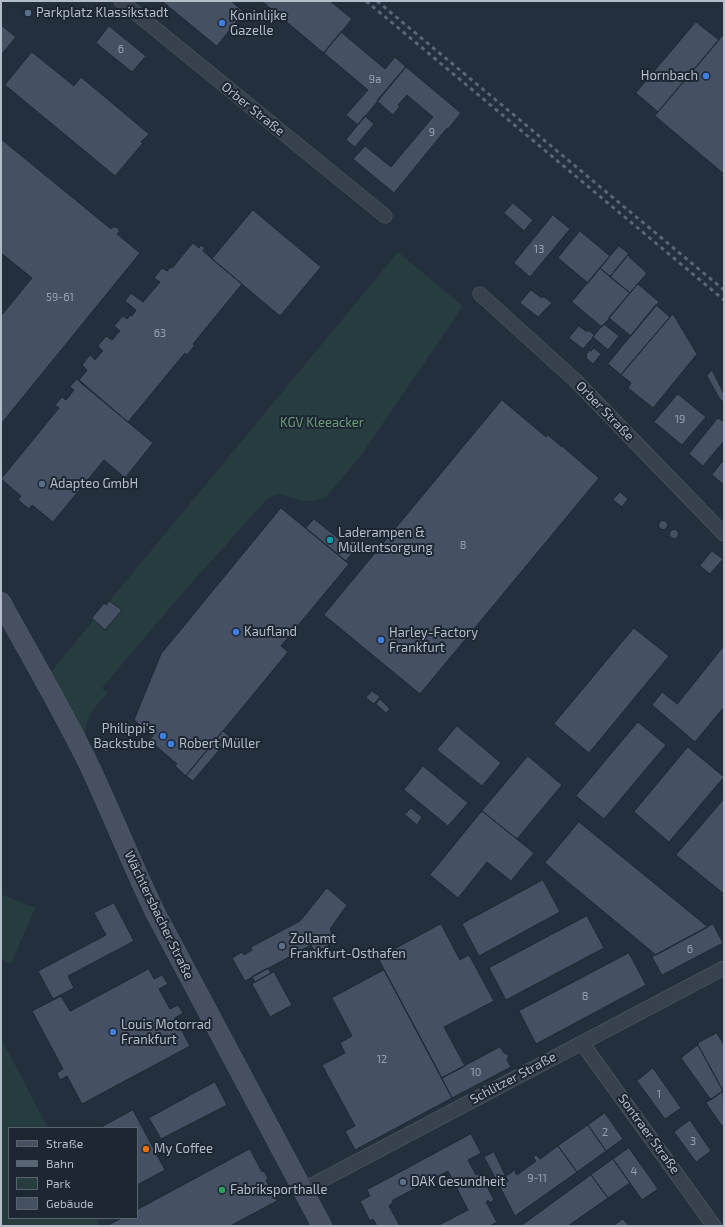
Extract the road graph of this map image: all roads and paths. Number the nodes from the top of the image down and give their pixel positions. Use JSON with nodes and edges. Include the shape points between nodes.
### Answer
{"nodes":[{"id":1,"x":121,"y":1,"type":"edge"},
{"id":2,"x":385,"y":216,"type":"dead end"},
{"id":3,"x":480,"y":294,"type":"dead end"},
{"id":4,"x":724,"y":534,"type":"edge"},
{"id":5,"x":1,"y":602,"type":"edge"},
{"id":6,"x":724,"y":968,"type":"edge"},
{"id":7,"x":582,"y":1043,"type":"junction"},
{"id":8,"x":302,"y":1190,"type":"junction"},
{"id":9,"x":322,"y":1226,"type":"edge"},
{"id":10,"x":714,"y":1226,"type":"edge"}],
"edges":[{"from":1,"to":2,"type":"street","name":"Orber Straße"},
{"from":3,"to":4,"type":"street","name":"Orber Straße","via":[[576,381]]},
{"from":5,"to":8,"type":"street","name":"Wächtersbacher Straße","via":[[89,766],[157,916]]},
{"from":6,"to":7,"type":"street","name":"Schlitzer Straße"},
{"from":7,"to":8,"type":"street","name":"Schlitzer Straße"},
{"from":7,"to":10,"type":"street","name":"Sontraer Straße"},
{"from":8,"to":9,"type":"street","name":"Wächtersbacher Straße"}]}
